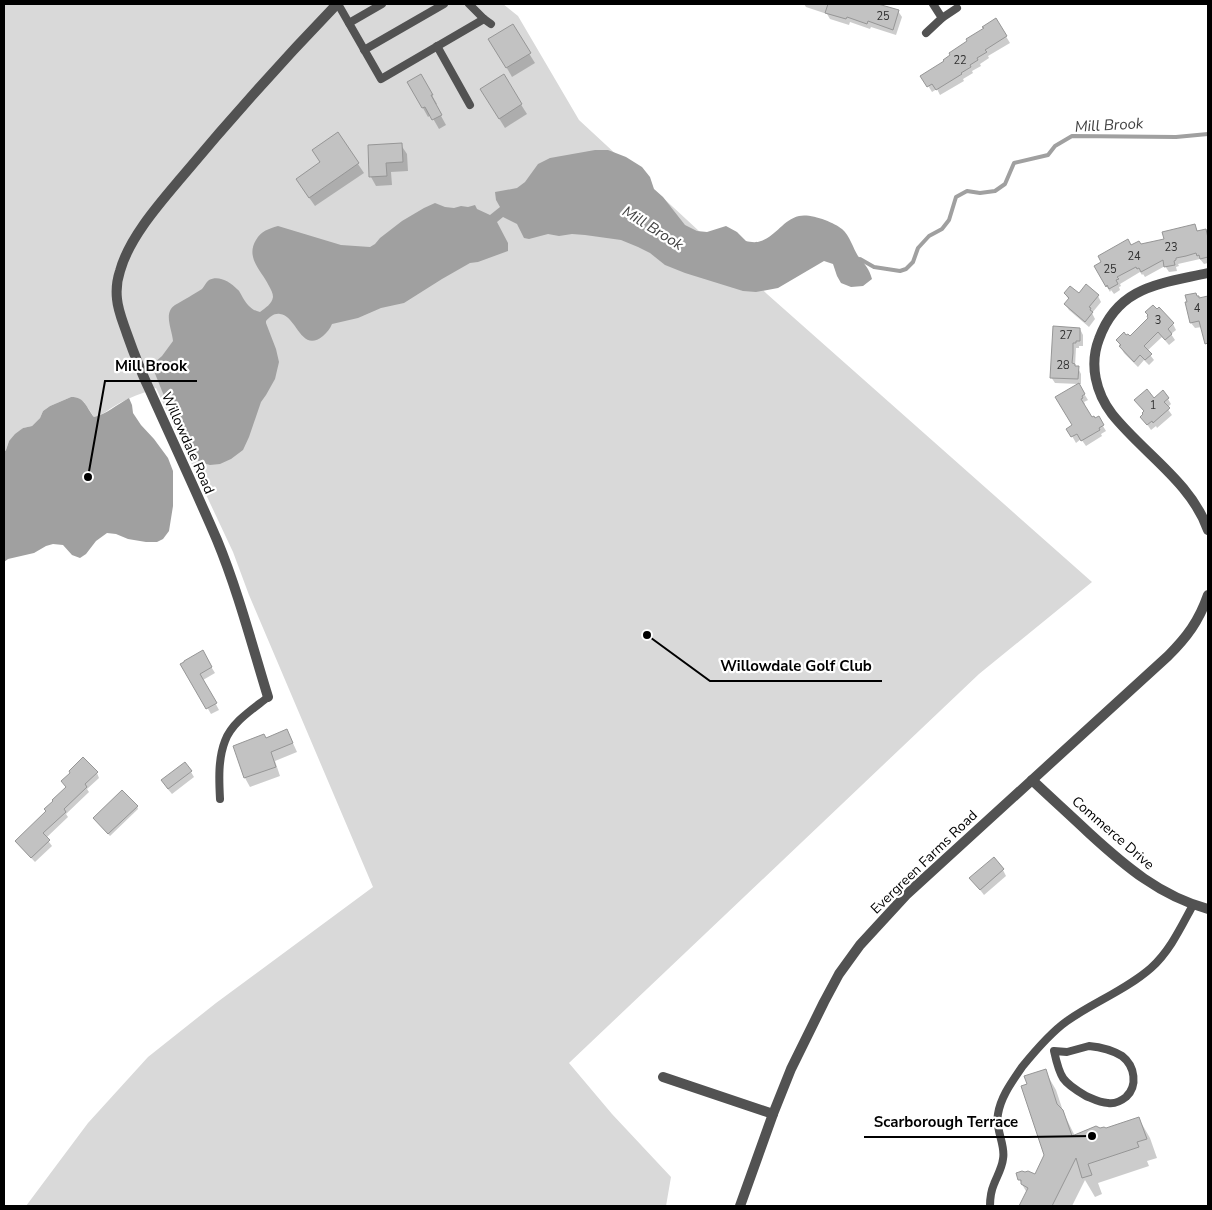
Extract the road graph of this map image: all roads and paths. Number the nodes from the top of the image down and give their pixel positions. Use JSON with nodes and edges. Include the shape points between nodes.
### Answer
{"nodes":[{"id":1,"x":337,"y":4,"type":"edge"},
{"id":2,"x":382,"y":4,"type":"edge"},
{"id":3,"x":444,"y":4,"type":"edge"},
{"id":4,"x":469,"y":4,"type":"edge"},
{"id":5,"x":933,"y":4,"type":"edge"},
{"id":6,"x":957,"y":8,"type":"dead end"},
{"id":7,"x":942,"y":18,"type":"junction"},
{"id":8,"x":348,"y":23,"type":"junction"},
{"id":9,"x":926,"y":32,"type":"dead end"},
{"id":10,"x":437,"y":46,"type":"junction"},
{"id":11,"x":364,"y":50,"type":"junction"},
{"id":12,"x":470,"y":105,"type":"dead end"},
{"id":13,"x":1208,"y":272,"type":"edge"},
{"id":14,"x":1208,"y":530,"type":"edge"},
{"id":15,"x":1208,"y":595,"type":"edge"},
{"id":16,"x":268,"y":697,"type":"joint"},
{"id":17,"x":1032,"y":780,"type":"junction"},
{"id":18,"x":220,"y":799,"type":"dead end"},
{"id":19,"x":1193,"y":905,"type":"junction"},
{"id":20,"x":1208,"y":910,"type":"edge"},
{"id":21,"x":1044,"y":1042,"type":"junction"},
{"id":22,"x":1054,"y":1051,"type":"junction"},
{"id":23,"x":663,"y":1077,"type":"dead end"},
{"id":24,"x":773,"y":1114,"type":"junction"},
{"id":25,"x":740,"y":1206,"type":"edge"},
{"id":26,"x":990,"y":1206,"type":"edge"}],
"edges":[{"from":1,"to":8,"type":"lane"},
{"from":1,"to":16,"type":"street","name":"Willowdale Road","via":[[246,101],[150,216],[125,256],[116,291],[119,312],[135,356],[217,541]]},
{"from":2,"to":8,"type":"lane"},
{"from":3,"to":11,"type":"lane"},
{"from":4,"to":10,"type":"lane","via":[[487,21]]},
{"from":5,"to":7,"type":"lane"},
{"from":6,"to":7,"type":"lane"},
{"from":7,"to":9,"type":"lane"},
{"from":8,"to":11,"type":"lane"},
{"from":10,"to":11,"type":"lane","via":[[381,79]]},
{"from":10,"to":12,"type":"lane"},
{"from":13,"to":14,"type":"street","via":[[1151,286],[1124,301],[1106,323],[1095,352],[1097,385],[1111,413],[1182,487]]},
{"from":15,"to":17,"type":"street","name":"Evergreen Farms Road","via":[[1198,619],[1183,641]]},
{"from":16,"to":18,"type":"lane","via":[[233,728],[225,740],[219,778]]},
{"from":17,"to":19,"type":"street","name":"Commerce Drive","via":[[1122,863],[1168,894]]},
{"from":17,"to":24,"type":"street","name":"Evergreen Farms Road","via":[[906,895],[860,944],[824,1002]]},
{"from":19,"to":20,"type":"street","name":"Commerce Drive"},
{"from":19,"to":21,"type":"lane","via":[[1173,941],[1153,967],[1059,1026]]},
{"from":21,"to":22,"type":"lane"},
{"from":21,"to":26,"type":"lane","via":[[1008,1088],[1000,1106],[997,1120],[1004,1154],[991,1191]]},
{"from":22,"to":22,"type":"lane","via":[[1065,1082],[1094,1100],[1116,1103],[1133,1086],[1134,1076],[1127,1061],[1107,1049],[1089,1046],[1067,1052]]},
{"from":23,"to":24,"type":"street"},
{"from":24,"to":25,"type":"street","name":"Evergreen Farms Road"}]}
